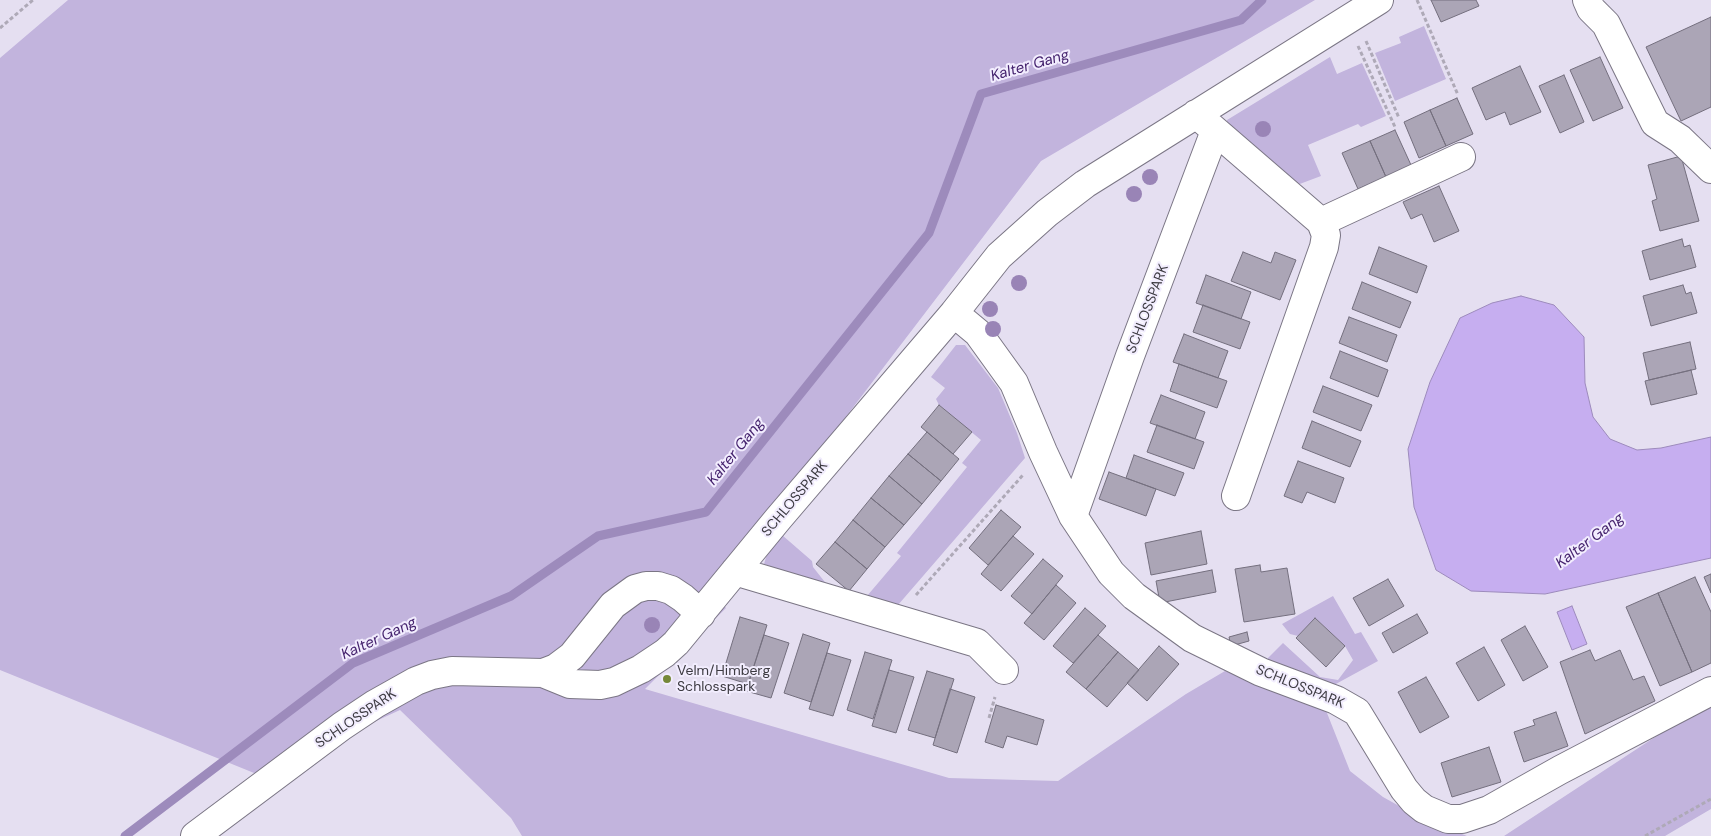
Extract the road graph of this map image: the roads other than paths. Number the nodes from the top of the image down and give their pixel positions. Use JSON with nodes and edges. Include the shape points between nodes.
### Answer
{"nodes":[{"id":1,"x":1379,"y":0,"type":"edge"},
{"id":2,"x":1587,"y":0,"type":"edge"},
{"id":3,"x":1205,"y":122,"type":"junction"},
{"id":4,"x":1460,"y":158,"type":"dead end"},
{"id":5,"x":1711,"y":169,"type":"edge"},
{"id":6,"x":1321,"y":222,"type":"junction"},
{"id":7,"x":954,"y":313,"type":"junction"},
{"id":8,"x":1236,"y":496,"type":"dead end"},
{"id":9,"x":1073,"y":516,"type":"junction"},
{"id":10,"x":734,"y":571,"type":"junction"},
{"id":11,"x":700,"y":614,"type":"junction"},
{"id":12,"x":1004,"y":670,"type":"dead end"},
{"id":13,"x":543,"y":673,"type":"junction"},
{"id":14,"x":1711,"y":691,"type":"edge"},
{"id":15,"x":195,"y":836,"type":"edge"}],
"edges":[{"from":1,"to":3,"type":"street","name":"SCHLOSSPARK"},
{"from":2,"to":5,"type":"street","via":[[1606,24],[1655,123],[1680,139]]},
{"from":3,"to":6,"type":"street"},
{"from":3,"to":7,"type":"street","name":"SCHLOSSPARK","via":[[1084,184],[999,256]]},
{"from":3,"to":9,"type":"street","name":"SCHLOSSPARK","via":[[1130,356]]},
{"from":4,"to":6,"type":"street"},
{"from":6,"to":8,"type":"street","via":[[1326,235],[1324,247]]},
{"from":7,"to":9,"type":"street","name":"SCHLOSSPARK","via":[[978,333],[1014,383]]},
{"from":7,"to":10,"type":"street","name":"SCHLOSSPARK"},
{"from":9,"to":14,"type":"street","name":"SCHLOSSPARK","via":[[1111,573],[1134,596],[1192,638],[1241,663],[1336,700],[1357,712],[1414,801],[1448,819],[1462,819],[1489,810]]},
{"from":10,"to":11,"type":"street","name":"SCHLOSSPARK"},
{"from":10,"to":12,"type":"street","via":[[977,643]]},
{"from":11,"to":13,"type":"street","name":"SCHLOSSPARK","via":[[665,653],[641,670],[614,682],[570,684]]},
{"from":11,"to":13,"type":"street","name":"SCHLOSSPARK","via":[[671,590],[658,586],[635,589],[613,604],[572,656]]},
{"from":13,"to":15,"type":"street","name":"SCHLOSSPARK","via":[[457,671],[416,681],[342,726]]}]}
